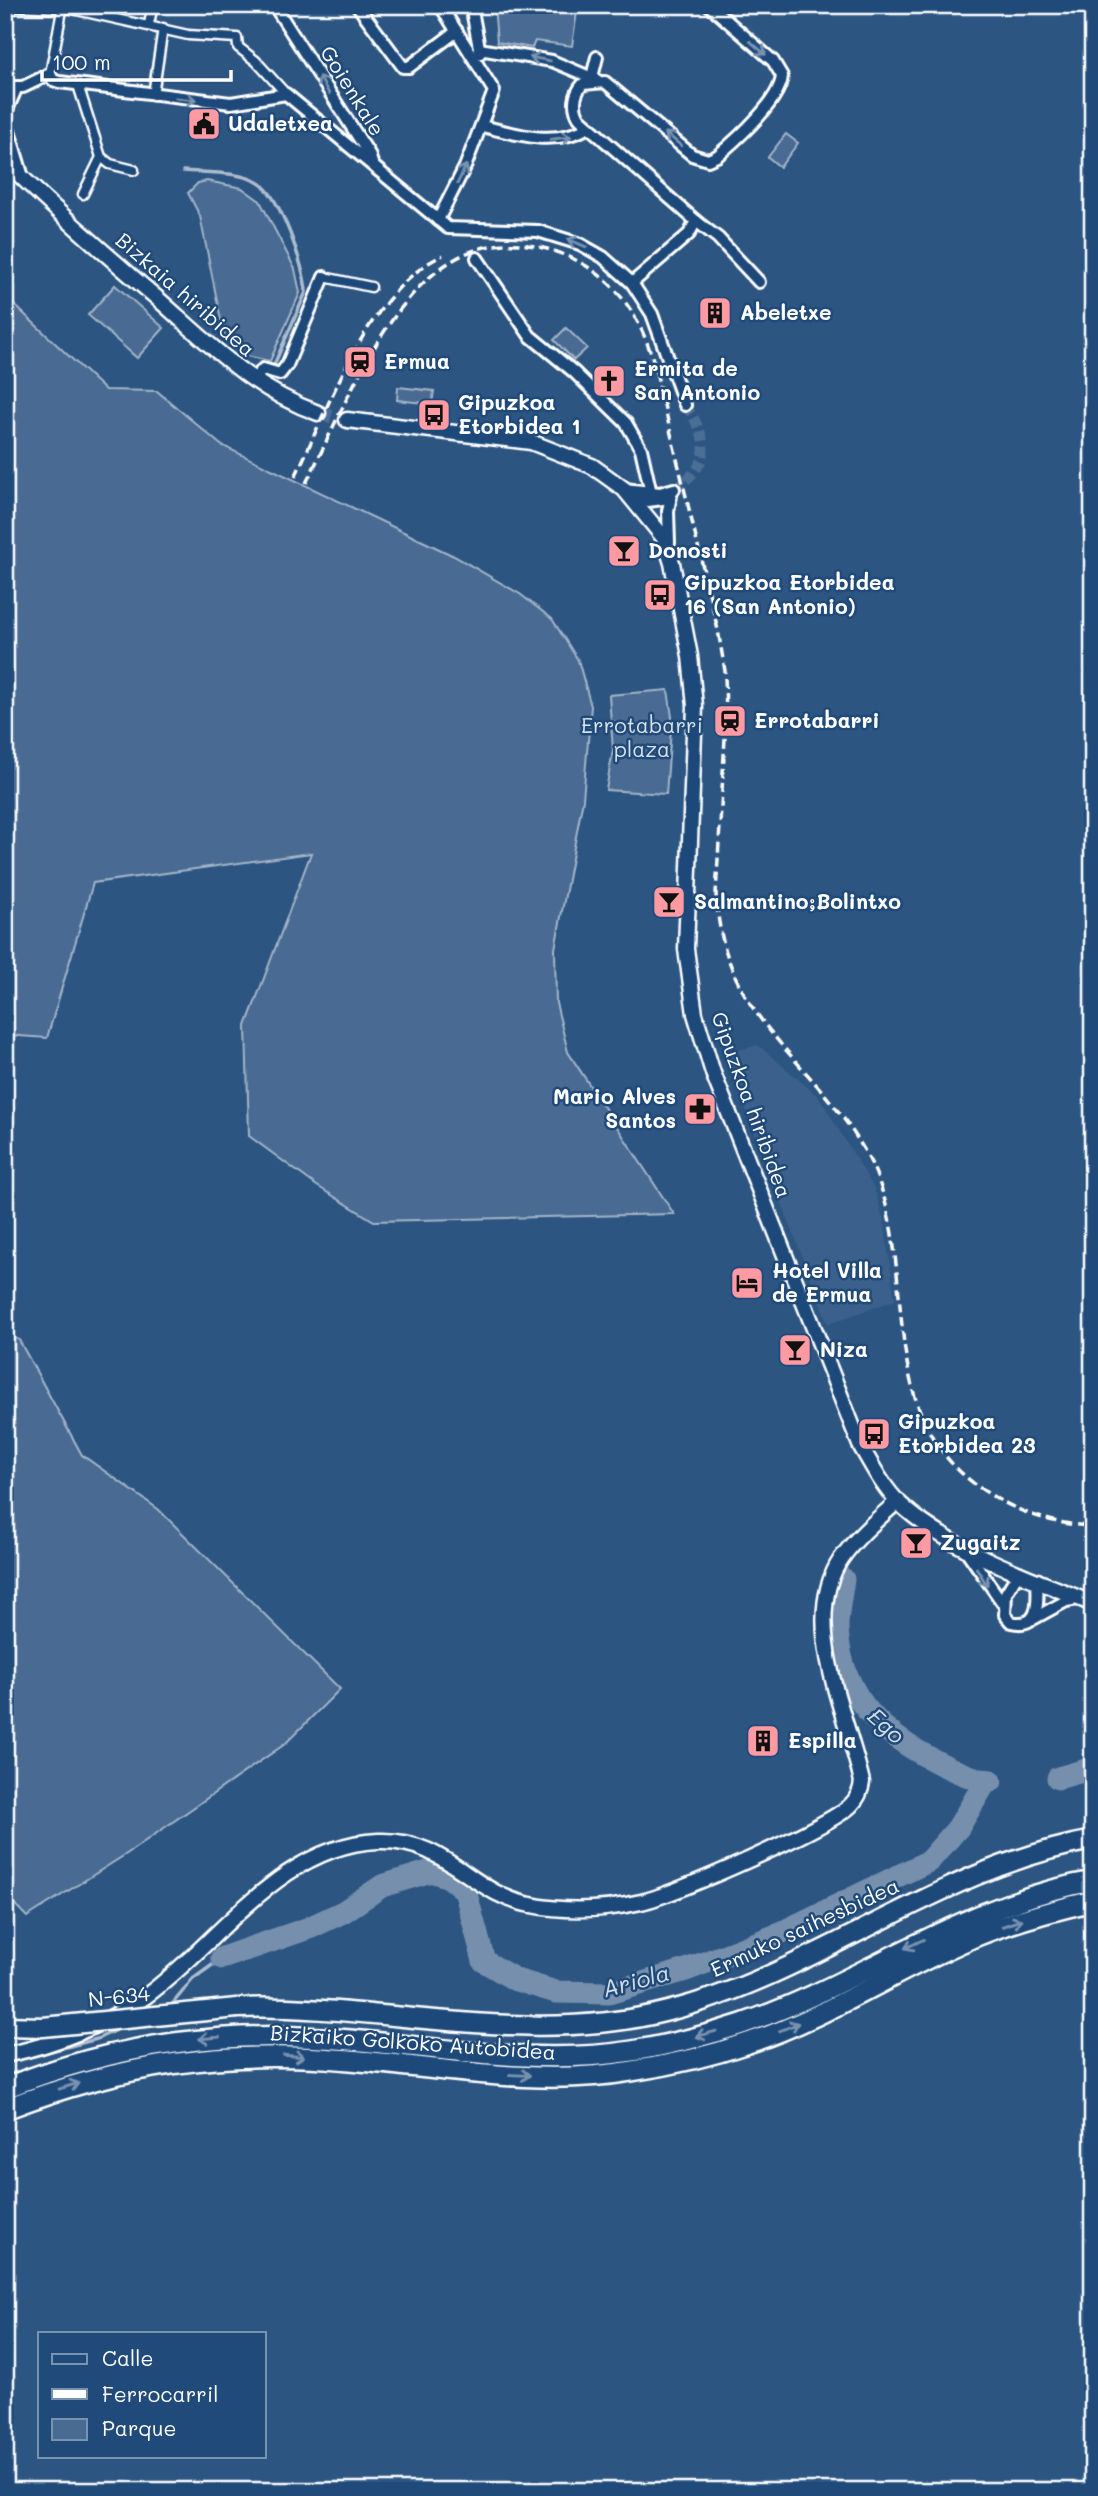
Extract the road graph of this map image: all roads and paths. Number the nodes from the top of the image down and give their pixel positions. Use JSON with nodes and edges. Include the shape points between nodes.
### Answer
{"nodes":[{"id":1,"x":16,"y":5,"type":"edge"},
{"id":2,"x":153,"y":5,"type":"edge"},
{"id":3,"x":357,"y":5,"type":"edge"},
{"id":4,"x":440,"y":5,"type":"edge"},
{"id":5,"x":471,"y":5,"type":"edge"},
{"id":6,"x":709,"y":5,"type":"edge"},
{"id":7,"x":63,"y":6,"type":"edge"},
{"id":8,"x":275,"y":8,"type":"edge"},
{"id":9,"x":149,"y":24,"type":"junction"},
{"id":10,"x":163,"y":28,"type":"junction"},
{"id":11,"x":457,"y":32,"type":"junction"},
{"id":12,"x":475,"y":46,"type":"junction"},
{"id":13,"x":597,"y":57,"type":"dead end"},
{"id":14,"x":50,"y":74,"type":"junction"},
{"id":15,"x":595,"y":79,"type":"junction"},
{"id":16,"x":78,"y":85,"type":"junction"},
{"id":17,"x":5,"y":87,"type":"edge"},
{"id":18,"x":18,"y":87,"type":"junction"},
{"id":19,"x":286,"y":93,"type":"junction"},
{"id":20,"x":153,"y":95,"type":"junction"},
{"id":21,"x":482,"y":126,"type":"junction"},
{"id":22,"x":589,"y":127,"type":"junction"},
{"id":23,"x":101,"y":157,"type":"junction"},
{"id":24,"x":5,"y":161,"type":"edge"},
{"id":25,"x":372,"y":163,"type":"junction"},
{"id":26,"x":134,"y":170,"type":"dead end"},
{"id":27,"x":24,"y":180,"type":"junction"},
{"id":28,"x":83,"y":194,"type":"dead end"},
{"id":29,"x":438,"y":220,"type":"junction"},
{"id":30,"x":696,"y":221,"type":"junction"},
{"id":31,"x":477,"y":258,"type":"dead end"},
{"id":32,"x":324,"y":277,"type":"joint"},
{"id":33,"x":759,"y":282,"type":"dead end"},
{"id":34,"x":632,"y":283,"type":"junction"},
{"id":35,"x":371,"y":286,"type":"dead end"},
{"id":36,"x":254,"y":380,"type":"junction"},
{"id":37,"x":685,"y":405,"type":"tunnel mouth"},
{"id":38,"x":318,"y":413,"type":"tunnel mouth"},
{"id":39,"x":346,"y":419,"type":"tunnel mouth"},
{"id":40,"x":624,"y":489,"type":"junction"},
{"id":41,"x":651,"y":493,"type":"junction"},
{"id":42,"x":672,"y":493,"type":"junction"},
{"id":43,"x":672,"y":563,"type":"junction"},
{"id":44,"x":898,"y":1502,"type":"junction"},
{"id":45,"x":964,"y":1546,"type":"junction"},
{"id":46,"x":1019,"y":1572,"type":"junction"},
{"id":47,"x":1037,"y":1579,"type":"junction"},
{"id":48,"x":1086,"y":1601,"type":"edge"},
{"id":49,"x":1004,"y":1605,"type":"junction"},
{"id":50,"x":1033,"y":1619,"type":"junction"},
{"id":51,"x":1093,"y":1840,"type":"edge"},
{"id":52,"x":1093,"y":1881,"type":"edge"},
{"id":53,"x":1093,"y":1901,"type":"edge"},
{"id":54,"x":1044,"y":1902,"type":"junction"},
{"id":55,"x":237,"y":2008,"type":"joint"},
{"id":56,"x":5,"y":2026,"type":"edge"},
{"id":57,"x":5,"y":2055,"type":"edge"},
{"id":58,"x":5,"y":2088,"type":"edge"},
{"id":59,"x":5,"y":2109,"type":"edge"}],
"edges":[{"from":1,"to":7,"type":"street"},
{"from":2,"to":9,"type":"street"},
{"from":3,"to":11,"type":"street","via":[[403,67]]},
{"from":4,"to":11,"type":"street"},
{"from":5,"to":12,"type":"street"},
{"from":6,"to":15,"type":"street","one_way":true,"via":[[773,61],[782,76],[780,89],[717,156],[708,160],[692,155],[618,90]]},
{"from":7,"to":9,"type":"street"},
{"from":7,"to":14,"type":"street"},
{"from":25,"to":8,"type":"street","name":"Goienkale","one_way":true},
{"from":9,"to":10,"type":"street"},
{"from":10,"to":19,"type":"street","via":[[188,35],[237,38],[237,47]]},
{"from":10,"to":20,"type":"street"},
{"from":11,"to":12,"type":"street"},
{"from":15,"to":12,"type":"street","one_way":true,"via":[[552,61]]},
{"from":12,"to":21,"type":"street","via":[[494,91]]},
{"from":13,"to":15,"type":"street"},
{"from":14,"to":16,"type":"street","via":[[53,80]]},
{"from":14,"to":18,"type":"street"},
{"from":15,"to":22,"type":"street","via":[[583,84],[575,100],[577,114]]},
{"from":16,"to":20,"type":"street"},
{"from":16,"to":23,"type":"street"},
{"from":17,"to":18,"type":"street"},
{"from":18,"to":27,"type":"street","via":[[6,121]]},
{"from":20,"to":19,"type":"street","one_way":true,"via":[[231,103]]},
{"from":19,"to":25,"type":"street"},
{"from":21,"to":22,"type":"street","one_way":true,"via":[[551,139],[571,137]]},
{"from":29,"to":21,"type":"street","one_way":true},
{"from":22,"to":30,"type":"street"},
{"from":23,"to":26,"type":"street"},
{"from":23,"to":28,"type":"street"},
{"from":24,"to":27,"type":"street","name":"Bizkaia hiribidea"},
{"from":25,"to":29,"type":"street"},
{"from":27,"to":36,"type":"street","name":"Bizkaia hiribidea"},
{"from":34,"to":29,"type":"street","one_way":true,"via":[[603,257],[558,236],[525,230],[469,231],[448,228]]},
{"from":30,"to":33,"type":"street"},
{"from":30,"to":34,"type":"street","via":[[688,234]]},
{"from":31,"to":41,"type":"street","via":[[530,336],[626,423],[641,449]]},
{"from":32,"to":35,"type":"street"},
{"from":32,"to":36,"type":"street","via":[[287,365],[280,374],[263,369]]},
{"from":34,"to":37,"type":"street","via":[[658,327]]},
{"from":36,"to":38,"type":"street","name":"Bizkaia hiribidea"},
{"from":39,"to":40,"type":"street","name":"Gipuzkoa hiribidea","via":[[531,442],[592,466]]},
{"from":40,"to":41,"type":"street"},
{"from":40,"to":42,"type":"street","via":[[648,501]]},
{"from":40,"to":43,"type":"street","name":"Gipuzkoa hiribidea","via":[[664,538]]},
{"from":41,"to":42,"type":"street"},
{"from":42,"to":43,"type":"street","via":[[668,528]]},
{"from":43,"to":44,"type":"street","name":"Gipuzkoa hiribidea","via":[[695,706],[686,949],[695,1014],[713,1073],[860,1445]]},
{"from":44,"to":45,"type":"street","name":"Gipuzkoa hiribidea"},
{"from":44,"to":57,"type":"street","via":[[841,1559],[828,1591],[824,1635],[828,1658],[862,1782],[850,1807],[815,1828],[662,1897],[601,1908],[530,1905],[502,1896],[424,1846],[366,1841],[334,1850],[300,1865],[270,1888],[146,1996],[86,2028]]},
{"from":45,"to":46,"type":"street","name":"Gipuzkoa hiribidea"},
{"from":45,"to":49,"type":"street","one_way":true},
{"from":46,"to":47,"type":"street","name":"Gipuzkoa hiribidea"},
{"from":46,"to":49,"type":"street"},
{"from":47,"to":48,"type":"street","name":"Gipuzkoa hiribidea"},
{"from":47,"to":50,"type":"street"},
{"from":48,"to":50,"type":"street","via":[[1066,1601]]},
{"from":49,"to":50,"type":"street","via":[[1011,1622]]},
{"from":51,"to":55,"type":"highway","name":"Ermuko saihesbidea","via":[[1018,1858],[961,1879],[782,1968],[703,2000],[627,2020],[525,2027],[285,2006]]},
{"from":52,"to":54,"type":"highway"},
{"from":53,"to":54,"type":"highway"},
{"from":54,"to":58,"type":"highway","name":"Bizkaiko Golkoko Autobidea","one_way":true,"via":[[976,1915],[743,2024],[642,2049],[570,2057],[517,2056],[350,2040],[233,2035],[178,2040],[98,2056]]},
{"from":59,"to":54,"type":"highway","name":"Bizkaiko Golkoko Autobidea","one_way":true,"via":[[52,2091],[146,2066],[239,2056],[349,2059],[516,2076],[629,2072],[749,2043],[804,2021]]},
{"from":55,"to":56,"type":"highway","name":"N-634","bridge":true,"via":[[55,2026]]}]}
